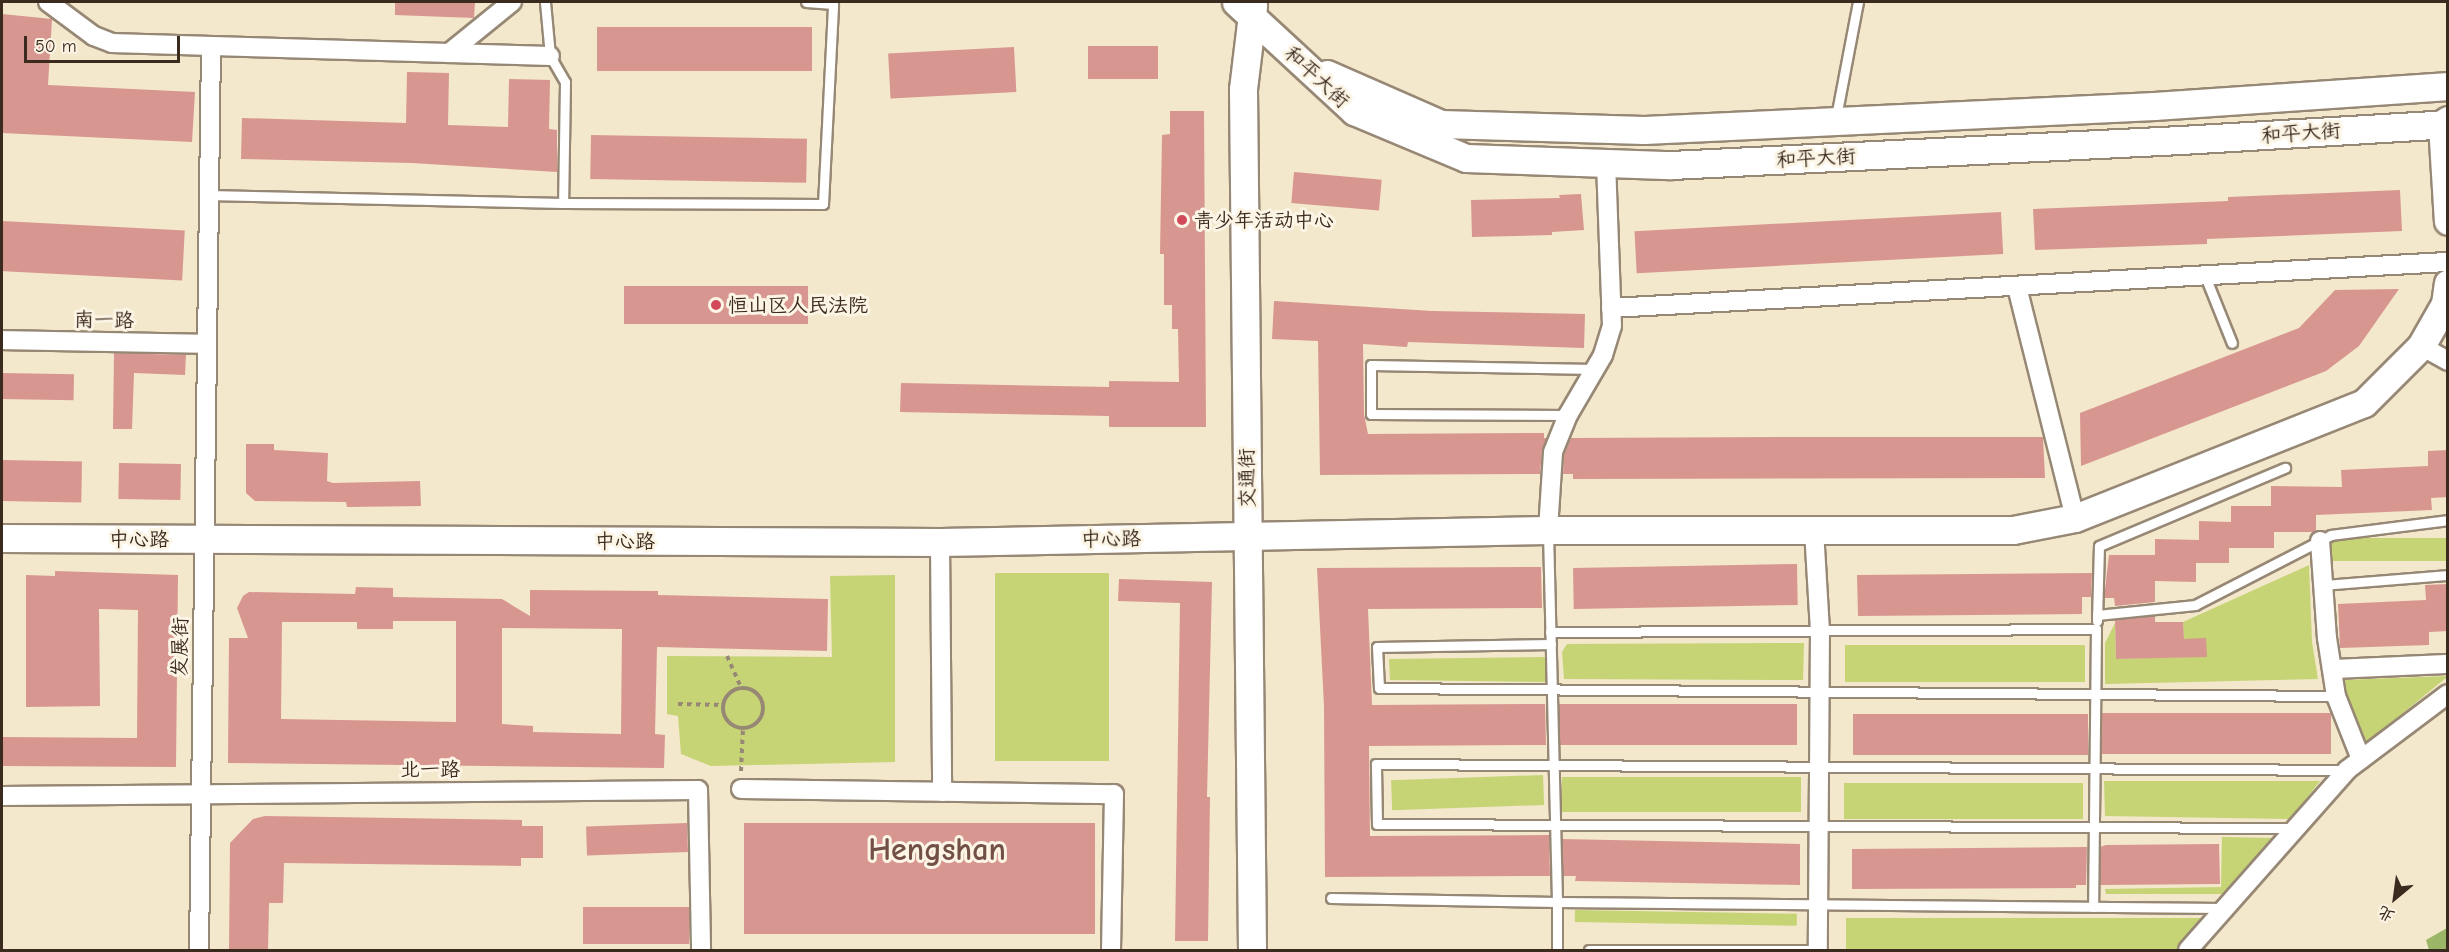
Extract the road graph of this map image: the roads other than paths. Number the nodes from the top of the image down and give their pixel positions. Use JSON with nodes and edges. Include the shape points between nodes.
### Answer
{"nodes":[{"id":1,"x":48,"y":2,"type":"edge"},
{"id":2,"x":512,"y":2,"type":"edge"},
{"id":3,"x":545,"y":2,"type":"edge"},
{"id":4,"x":806,"y":2,"type":"edge"},
{"id":5,"x":1858,"y":2,"type":"edge"},
{"id":6,"x":1247,"y":6,"type":"edge"},
{"id":7,"x":211,"y":46,"type":"junction"},
{"id":8,"x":449,"y":53,"type":"junction"},
{"id":9,"x":550,"y":56,"type":"junction"},
{"id":10,"x":2448,"y":86,"type":"edge"},
{"id":11,"x":1835,"y":121,"type":"junction"},
{"id":12,"x":2446,"y":123,"type":"edge"},
{"id":13,"x":1606,"y":162,"type":"junction"},
{"id":14,"x":208,"y":195,"type":"junction"},
{"id":15,"x":563,"y":203,"type":"junction"},
{"id":16,"x":2448,"y":221,"type":"edge"},
{"id":17,"x":2448,"y":262,"type":"edge"},
{"id":18,"x":2205,"y":276,"type":"junction"},
{"id":19,"x":2017,"y":286,"type":"junction"},
{"id":20,"x":2447,"y":297,"type":"edge"},
{"id":21,"x":1611,"y":309,"type":"junction"},
{"id":22,"x":2,"y":340,"type":"edge"},
{"id":23,"x":2232,"y":343,"type":"dead end"},
{"id":24,"x":206,"y":344,"type":"junction"},
{"id":25,"x":2421,"y":346,"type":"junction"},
{"id":26,"x":2448,"y":361,"type":"edge"},
{"id":27,"x":1595,"y":369,"type":"junction"},
{"id":28,"x":1568,"y":415,"type":"junction"},
{"id":29,"x":2285,"y":468,"type":"dead end"},
{"id":30,"x":2075,"y":518,"type":"junction"},
{"id":31,"x":2448,"y":520,"type":"edge"},
{"id":32,"x":1548,"y":530,"type":"junction"},
{"id":33,"x":1814,"y":530,"type":"junction"},
{"id":34,"x":1248,"y":537,"type":"junction"},
{"id":35,"x":2,"y":538,"type":"edge"},
{"id":36,"x":204,"y":539,"type":"junction"},
{"id":37,"x":2320,"y":541,"type":"junction"},
{"id":38,"x":940,"y":542,"type":"junction"},
{"id":39,"x":2448,"y":575,"type":"edge"},
{"id":40,"x":2323,"y":585,"type":"junction"},
{"id":41,"x":2097,"y":615,"type":"junction"},
{"id":42,"x":2096,"y":629,"type":"junction"},
{"id":43,"x":1820,"y":631,"type":"junction"},
{"id":44,"x":1550,"y":632,"type":"junction"},
{"id":45,"x":1551,"y":644,"type":"junction"},
{"id":46,"x":2448,"y":664,"type":"edge"},
{"id":47,"x":2332,"y":669,"type":"junction"},
{"id":48,"x":1551,"y":688,"type":"junction"},
{"id":49,"x":1820,"y":690,"type":"junction"},
{"id":50,"x":2096,"y":692,"type":"junction"},
{"id":51,"x":2448,"y":694,"type":"edge"},
{"id":52,"x":2336,"y":696,"type":"junction"},
{"id":53,"x":2354,"y":764,"type":"junction"},
{"id":54,"x":1554,"y":765,"type":"junction"},
{"id":55,"x":1820,"y":766,"type":"junction"},
{"id":56,"x":2095,"y":768,"type":"junction"},
{"id":57,"x":741,"y":789,"type":"dead end"},
{"id":58,"x":942,"y":792,"type":"junction"},
{"id":59,"x":201,"y":794,"type":"junction"},
{"id":60,"x":2,"y":796,"type":"edge"},
{"id":61,"x":1555,"y":825,"type":"junction"},
{"id":62,"x":1819,"y":826,"type":"junction"},
{"id":63,"x":2094,"y":827,"type":"junction"},
{"id":64,"x":2296,"y":828,"type":"junction"},
{"id":65,"x":1331,"y":898,"type":"dead end"},
{"id":66,"x":1557,"y":902,"type":"junction"},
{"id":67,"x":1819,"y":904,"type":"junction"},
{"id":68,"x":2093,"y":907,"type":"junction"},
{"id":69,"x":2225,"y":908,"type":"junction"},
{"id":70,"x":1819,"y":950,"type":"edge"},
{"id":71,"x":199,"y":951,"type":"edge"},
{"id":72,"x":701,"y":951,"type":"edge"},
{"id":73,"x":1111,"y":951,"type":"edge"},
{"id":74,"x":1252,"y":951,"type":"edge"},
{"id":75,"x":1557,"y":951,"type":"edge"},
{"id":76,"x":1589,"y":951,"type":"edge"},
{"id":77,"x":2188,"y":951,"type":"edge"}],
"edges":[{"from":1,"to":7,"type":"street","via":[[94,36],[112,43]]},
{"from":2,"to":8,"type":"street"},
{"from":3,"to":9,"type":"lane"},
{"from":4,"to":15,"type":"lane","via":[[833,4],[823,204]]},
{"from":5,"to":11,"type":"lane"},
{"from":6,"to":11,"type":"street","name":"和平大街","via":[[1331,78],[1441,124],[1644,130]]},
{"from":6,"to":13,"type":"street","name":"和平大街","via":[[1354,111],[1466,158]]},
{"from":6,"to":34,"type":"street","name":"交通街","via":[[1243,89]]},
{"from":7,"to":8,"type":"street"},
{"from":7,"to":14,"type":"street","name":"发展街"},
{"from":8,"to":9,"type":"street"},
{"from":9,"to":15,"type":"lane","via":[[565,82]]},
{"from":10,"to":11,"type":"street","name":"和平大街","via":[[2154,106]]},
{"from":12,"to":13,"type":"street","name":"和平大街","via":[[2193,140],[1671,165]]},
{"from":12,"to":16,"type":"street"},
{"from":13,"to":21,"type":"street"},
{"from":14,"to":15,"type":"lane"},
{"from":14,"to":24,"type":"street","name":"发展街"},
{"from":17,"to":18,"type":"street"},
{"from":18,"to":19,"type":"street"},
{"from":18,"to":23,"type":"lane"},
{"from":19,"to":21,"type":"street"},
{"from":19,"to":30,"type":"street"},
{"from":20,"to":25,"type":"street","name":"中心路"},
{"from":21,"to":27,"type":"street","via":[[1612,326]]},
{"from":22,"to":24,"type":"street","name":"南一路"},
{"from":24,"to":36,"type":"street","name":"发展街"},
{"from":25,"to":26,"type":"street"},
{"from":25,"to":30,"type":"street","name":"中心路","via":[[2364,403]]},
{"from":27,"to":28,"type":"street"},
{"from":27,"to":28,"type":"lane","via":[[1371,365],[1371,414]]},
{"from":28,"to":32,"type":"street","via":[[1553,452]]},
{"from":29,"to":41,"type":"lane","via":[[2099,546]]},
{"from":30,"to":33,"type":"street","name":"中心路","via":[[2013,530]]},
{"from":31,"to":37,"type":"lane","via":[[2331,535]]},
{"from":32,"to":33,"type":"street","name":"中心路"},
{"from":32,"to":34,"type":"street","name":"中心路"},
{"from":32,"to":44,"type":"lane"},
{"from":33,"to":43,"type":"street"},
{"from":34,"to":38,"type":"street","name":"中心路"},
{"from":34,"to":74,"type":"street","name":"交通街"},
{"from":35,"to":36,"type":"street","name":"中心路"},
{"from":36,"to":38,"type":"street","name":"中心路"},
{"from":36,"to":59,"type":"street","name":"发展街"},
{"from":37,"to":40,"type":"street"},
{"from":37,"to":41,"type":"lane","via":[[2195,605]]},
{"from":38,"to":58,"type":"street"},
{"from":39,"to":40,"type":"lane"},
{"from":40,"to":47,"type":"street"},
{"from":41,"to":42,"type":"lane"},
{"from":42,"to":43,"type":"lane"},
{"from":42,"to":50,"type":"lane"},
{"from":43,"to":44,"type":"lane"},
{"from":43,"to":49,"type":"street"},
{"from":44,"to":45,"type":"lane"},
{"from":45,"to":48,"type":"lane"},
{"from":45,"to":48,"type":"lane","via":[[1377,647],[1379,688]]},
{"from":46,"to":47,"type":"street"},
{"from":47,"to":52,"type":"street"},
{"from":48,"to":49,"type":"lane"},
{"from":48,"to":54,"type":"lane"},
{"from":49,"to":50,"type":"lane"},
{"from":49,"to":55,"type":"street"},
{"from":50,"to":52,"type":"lane"},
{"from":50,"to":56,"type":"lane"},
{"from":51,"to":53,"type":"street"},
{"from":52,"to":53,"type":"street"},
{"from":53,"to":56,"type":"lane"},
{"from":53,"to":64,"type":"street"},
{"from":54,"to":55,"type":"lane"},
{"from":54,"to":61,"type":"lane"},
{"from":54,"to":61,"type":"lane","via":[[1376,764],[1377,825]]},
{"from":55,"to":56,"type":"lane"},
{"from":55,"to":62,"type":"street"},
{"from":56,"to":63,"type":"lane"},
{"from":57,"to":58,"type":"street"},
{"from":58,"to":73,"type":"street","via":[[1113,794]]},
{"from":59,"to":60,"type":"street","name":"北一路"},
{"from":59,"to":71,"type":"street","name":"发展街"},
{"from":59,"to":72,"type":"street","name":"北一路","via":[[698,790]]},
{"from":61,"to":62,"type":"lane"},
{"from":61,"to":66,"type":"lane"},
{"from":62,"to":63,"type":"lane"},
{"from":62,"to":67,"type":"street"},
{"from":63,"to":64,"type":"lane"},
{"from":63,"to":68,"type":"lane"},
{"from":64,"to":69,"type":"street"},
{"from":65,"to":66,"type":"lane"},
{"from":66,"to":67,"type":"lane"},
{"from":66,"to":75,"type":"lane"},
{"from":67,"to":68,"type":"lane"},
{"from":67,"to":70,"type":"street"},
{"from":68,"to":69,"type":"lane"},
{"from":69,"to":77,"type":"street"},
{"from":70,"to":76,"type":"lane"}]}
